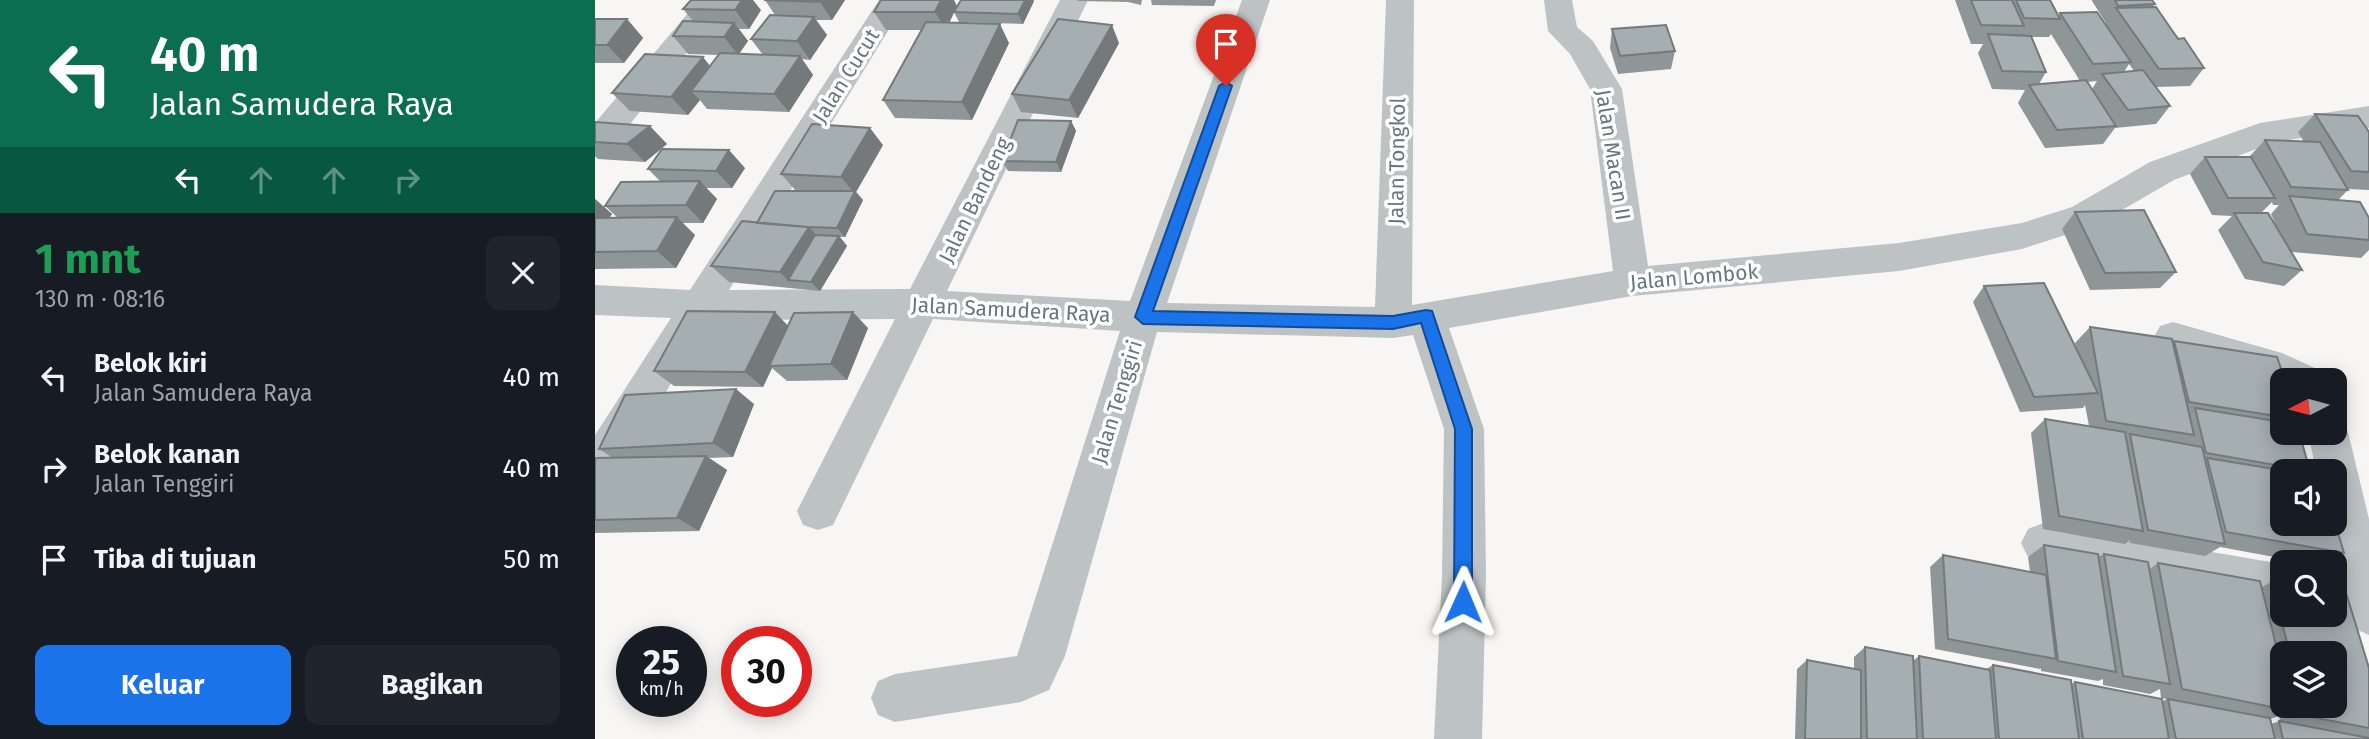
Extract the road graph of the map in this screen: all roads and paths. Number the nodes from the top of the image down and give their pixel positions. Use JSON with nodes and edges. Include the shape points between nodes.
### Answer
{"nodes":[{"id":1,"x":715,"y":0,"type":"edge"},
{"id":2,"x":893,"y":0,"type":"edge"},
{"id":3,"x":1074,"y":0,"type":"edge"},
{"id":4,"x":1256,"y":0,"type":"edge"},
{"id":5,"x":1400,"y":0,"type":"edge"},
{"id":6,"x":1558,"y":0,"type":"edge"},
{"id":7,"x":2369,"y":117,"type":"edge"},
{"id":8,"x":595,"y":145,"type":"edge"},
{"id":9,"x":1632,"y":282,"type":"junction"},
{"id":10,"x":595,"y":300,"type":"edge"},
{"id":11,"x":923,"y":304,"type":"junction"},
{"id":12,"x":702,"y":305,"type":"junction"},
{"id":13,"x":1143,"y":317,"type":"junction"},
{"id":14,"x":1410,"y":319,"type":"junction"},
{"id":15,"x":2173,"y":337,"type":"edge"},
{"id":16,"x":2276,"y":368,"type":"edge"},
{"id":17,"x":2330,"y":445,"type":"edge"},
{"id":18,"x":595,"y":470,"type":"edge"},
{"id":19,"x":818,"y":512,"type":"dead end"},
{"id":20,"x":2043,"y":543,"type":"edge"},
{"id":21,"x":2270,"y":584,"type":"edge"},
{"id":22,"x":2357,"y":603,"type":"edge"},
{"id":23,"x":895,"y":698,"type":"dead end"},
{"id":24,"x":1458,"y":739,"type":"edge"}],
"edges":[{"from":1,"to":8,"type":"street"},
{"from":2,"to":12,"type":"street","name":"Jalan Cucut"},
{"from":3,"to":11,"type":"street","name":"Jalan Bandeng"},
{"from":4,"to":13,"type":"street","name":"Jalan Tenggiri"},
{"from":5,"to":14,"type":"street","name":"Jalan Tongkol"},
{"from":6,"to":9,"type":"street","name":"Jalan Macan II","via":[[1563,31],[1582,48],[1606,89]]},
{"from":7,"to":9,"type":"street","name":"Jalan Lombok","via":[[2271,131],[2162,171],[2084,216],[2022,236],[1899,257]]},
{"from":9,"to":14,"type":"street","name":"Jalan Lombok"},
{"from":10,"to":12,"type":"street","name":"Jalan Samudera Raya"},
{"from":11,"to":12,"type":"street","name":"Jalan Samudera Raya"},
{"from":11,"to":13,"type":"street","name":"Jalan Samudera Raya"},
{"from":11,"to":19,"type":"street","name":"Jalan Bandeng"},
{"from":12,"to":18,"type":"street","name":"Jalan Cucut"},
{"from":13,"to":14,"type":"street","name":"Jalan Samudera Raya"},
{"from":13,"to":23,"type":"street","name":"Jalan Tenggiri","via":[[1033,674]]},
{"from":14,"to":24,"type":"street","via":[[1464,429]]},
{"from":15,"to":16,"type":"street"},
{"from":17,"to":22,"type":"street"},
{"from":20,"to":21,"type":"street"}]}
